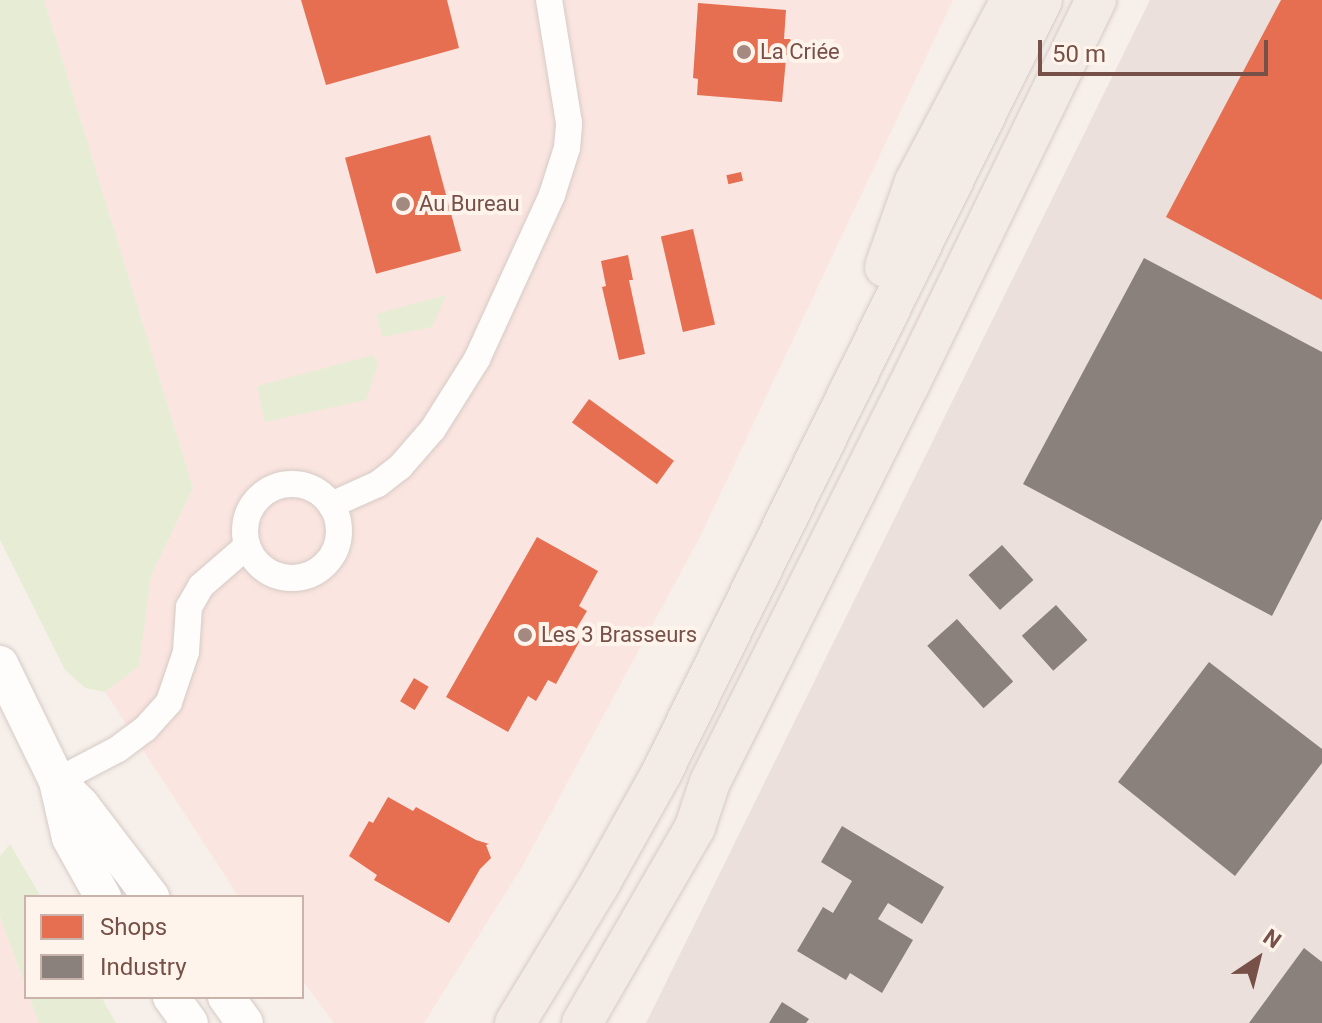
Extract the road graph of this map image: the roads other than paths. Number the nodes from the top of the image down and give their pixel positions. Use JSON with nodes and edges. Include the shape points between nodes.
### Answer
{"nodes":[{"id":1,"x":549,"y":0,"type":"edge"},
{"id":2,"x":1011,"y":0,"type":"edge"},
{"id":3,"x":1042,"y":0,"type":"edge"},
{"id":4,"x":1096,"y":0,"type":"edge"},
{"id":5,"x":331,"y":505,"type":"junction"},
{"id":6,"x":781,"y":533,"type":"junction"},
{"id":7,"x":247,"y":546,"type":"junction"},
{"id":8,"x":0,"y":664,"type":"edge"},
{"id":9,"x":57,"y":781,"type":"junction"},
{"id":10,"x":102,"y":895,"type":"edge"},
{"id":11,"x":149,"y":895,"type":"edge"},
{"id":12,"x":172,"y":999,"type":"edge"},
{"id":13,"x":227,"y":999,"type":"edge"},
{"id":14,"x":190,"y":1023,"type":"edge"},
{"id":15,"x":245,"y":1023,"type":"edge"},
{"id":16,"x":515,"y":1023,"type":"edge"},
{"id":17,"x":582,"y":1023,"type":"edge"}],
"edges":[{"from":1,"to":5,"type":"street","via":[[569,123],[552,195],[477,359],[433,429],[378,484]]},
{"from":2,"to":6,"type":"main road","via":[[915,182],[896,242],[775,494]]},
{"from":3,"to":6,"type":"main road"},
{"from":4,"to":17,"type":"main road","via":[[710,782],[695,827]]},
{"from":5,"to":7,"type":"street","via":[[308,487],[293,484],[265,492],[247,516]]},
{"from":5,"to":7,"type":"street","via":[[339,536],[326,564],[312,574],[280,577],[266,571]]},
{"from":6,"to":16,"type":"main road","via":[[662,772]]},
{"from":7,"to":9,"type":"street","via":[[201,586],[189,607],[186,652],[169,702],[118,749]]},
{"from":8,"to":9,"type":"main road"},
{"from":9,"to":10,"type":"main road","via":[[70,838]]},
{"from":9,"to":11,"type":"main road"},
{"from":12,"to":14,"type":"main road"},
{"from":13,"to":15,"type":"main road"}]}
